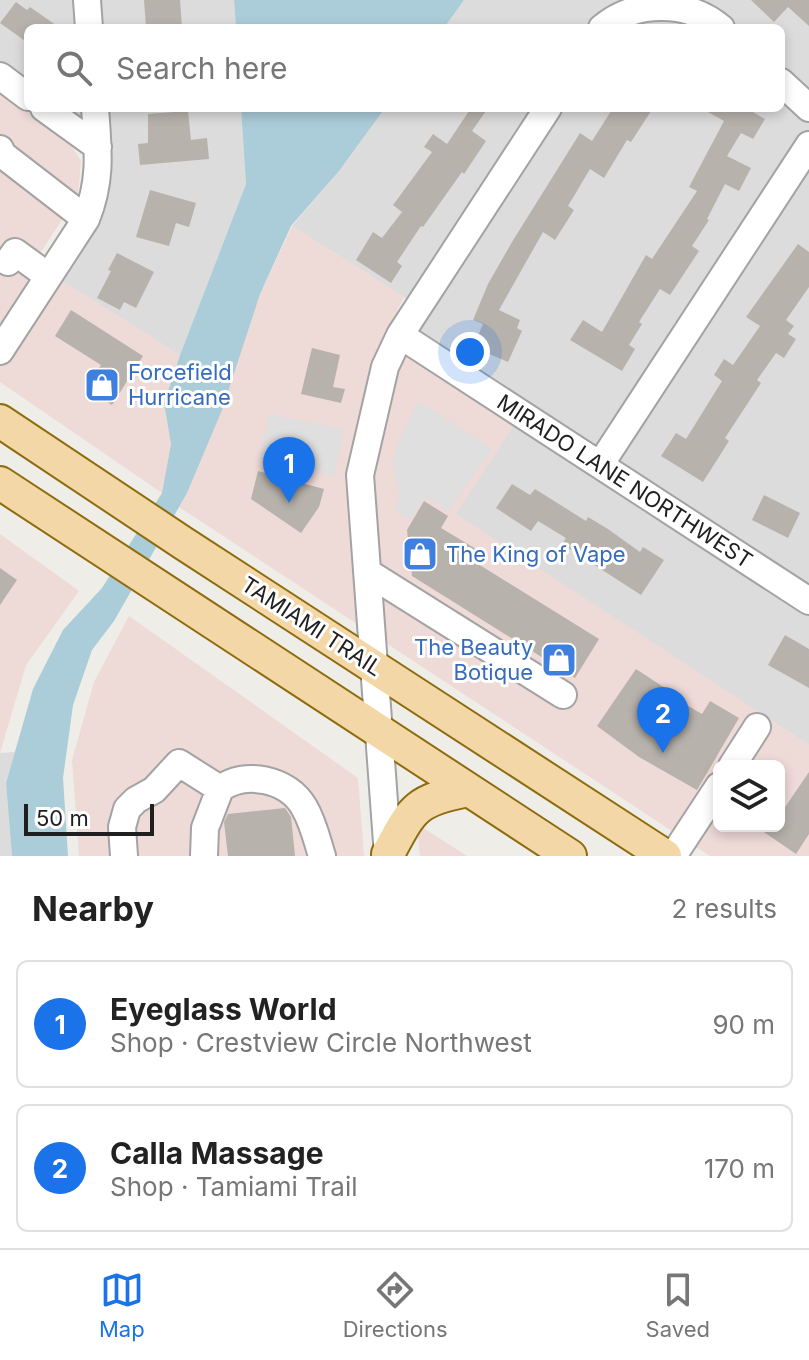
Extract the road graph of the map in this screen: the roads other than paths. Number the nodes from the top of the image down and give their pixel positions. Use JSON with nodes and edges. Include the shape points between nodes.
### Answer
{"nodes":[{"id":1,"x":87,"y":0,"type":"edge"},
{"id":2,"x":89,"y":24,"type":"edge"},
{"id":3,"x":605,"y":24,"type":"edge"},
{"id":4,"x":717,"y":24,"type":"edge"},
{"id":5,"x":0,"y":76,"type":"edge"},
{"id":6,"x":785,"y":86,"type":"edge"},
{"id":7,"x":24,"y":94,"type":"edge"},
{"id":8,"x":809,"y":108,"type":"edge"},
{"id":9,"x":50,"y":112,"type":"edge"},
{"id":10,"x":95,"y":112,"type":"edge"},
{"id":11,"x":545,"y":112,"type":"edge"},
{"id":12,"x":809,"y":145,"type":"edge"},
{"id":13,"x":98,"y":147,"type":"junction"},
{"id":14,"x":0,"y":149,"type":"edge"},
{"id":15,"x":86,"y":219,"type":"junction"},
{"id":16,"x":8,"y":262,"type":"dead end"},
{"id":17,"x":48,"y":276,"type":"junction"},
{"id":18,"x":400,"y":335,"type":"junction"},
{"id":19,"x":0,"y":351,"type":"edge"},
{"id":20,"x":0,"y":421,"type":"edge"},
{"id":21,"x":0,"y":437,"type":"edge"},
{"id":22,"x":34,"y":444,"type":"junction"},
{"id":23,"x":600,"y":465,"type":"junction"},
{"id":24,"x":0,"y":483,"type":"edge"},
{"id":25,"x":367,"y":572,"type":"junction"},
{"id":26,"x":806,"y":593,"type":"edge"},
{"id":27,"x":373,"y":666,"type":"junction"},
{"id":28,"x":563,"y":695,"type":"dead end"},
{"id":29,"x":757,"y":727,"type":"dead end"},
{"id":30,"x":379,"y":731,"type":"junction"},
{"id":31,"x":736,"y":760,"type":"edge"},
{"id":32,"x":220,"y":789,"type":"junction"},
{"id":33,"x":468,"y":790,"type":"junction"},
{"id":34,"x":713,"y":795,"type":"edge"},
{"id":35,"x":388,"y":855,"type":"edge"},
{"id":36,"x":124,"y":856,"type":"edge"},
{"id":37,"x":204,"y":856,"type":"edge"},
{"id":38,"x":322,"y":856,"type":"edge"},
{"id":39,"x":570,"y":856,"type":"edge"},
{"id":40,"x":665,"y":856,"type":"edge"},
{"id":41,"x":673,"y":856,"type":"edge"}],
"edges":[{"from":1,"to":2,"type":"street"},
{"from":3,"to":4,"type":"street","via":[[632,7],[659,1],[686,5]]},
{"from":5,"to":7,"type":"street"},
{"from":6,"to":8,"type":"street"},
{"from":9,"to":13,"type":"street"},
{"from":10,"to":13,"type":"street"},
{"from":11,"to":18,"type":"street"},
{"from":12,"to":23,"type":"street"},
{"from":13,"to":15,"type":"street","via":[[96,196]]},
{"from":14,"to":15,"type":"street"},
{"from":15,"to":17,"type":"street"},
{"from":16,"to":17,"type":"street","via":[[15,252]]},
{"from":17,"to":19,"type":"street"},
{"from":18,"to":23,"type":"street","name":"MIRADO LANE NORTHWEST"},
{"from":18,"to":25,"type":"street","via":[[385,367],[360,475]]},
{"from":20,"to":22,"type":"main road","name":"TAMIAMI TRAIL"},
{"from":21,"to":22,"type":"main road"},
{"from":22,"to":27,"type":"main road","name":"TAMIAMI TRAIL"},
{"from":23,"to":26,"type":"street","name":"MIRADO LANE NORTHWEST"},
{"from":24,"to":30,"type":"main road"},
{"from":25,"to":27,"type":"street"},
{"from":25,"to":28,"type":"street"},
{"from":27,"to":30,"type":"street"},
{"from":27,"to":40,"type":"main road","name":"TAMIAMI TRAIL"},
{"from":29,"to":31,"type":"street"},
{"from":30,"to":33,"type":"main road"},
{"from":30,"to":35,"type":"street"},
{"from":32,"to":36,"type":"street","via":[[179,763],[127,809]]},
{"from":32,"to":37,"type":"street","via":[[205,828]]},
{"from":32,"to":38,"type":"street","via":[[233,779],[251,777],[274,783],[303,805]]},
{"from":33,"to":35,"type":"main road","via":[[420,803]]},
{"from":33,"to":39,"type":"main road"},
{"from":34,"to":41,"type":"street"}]}
